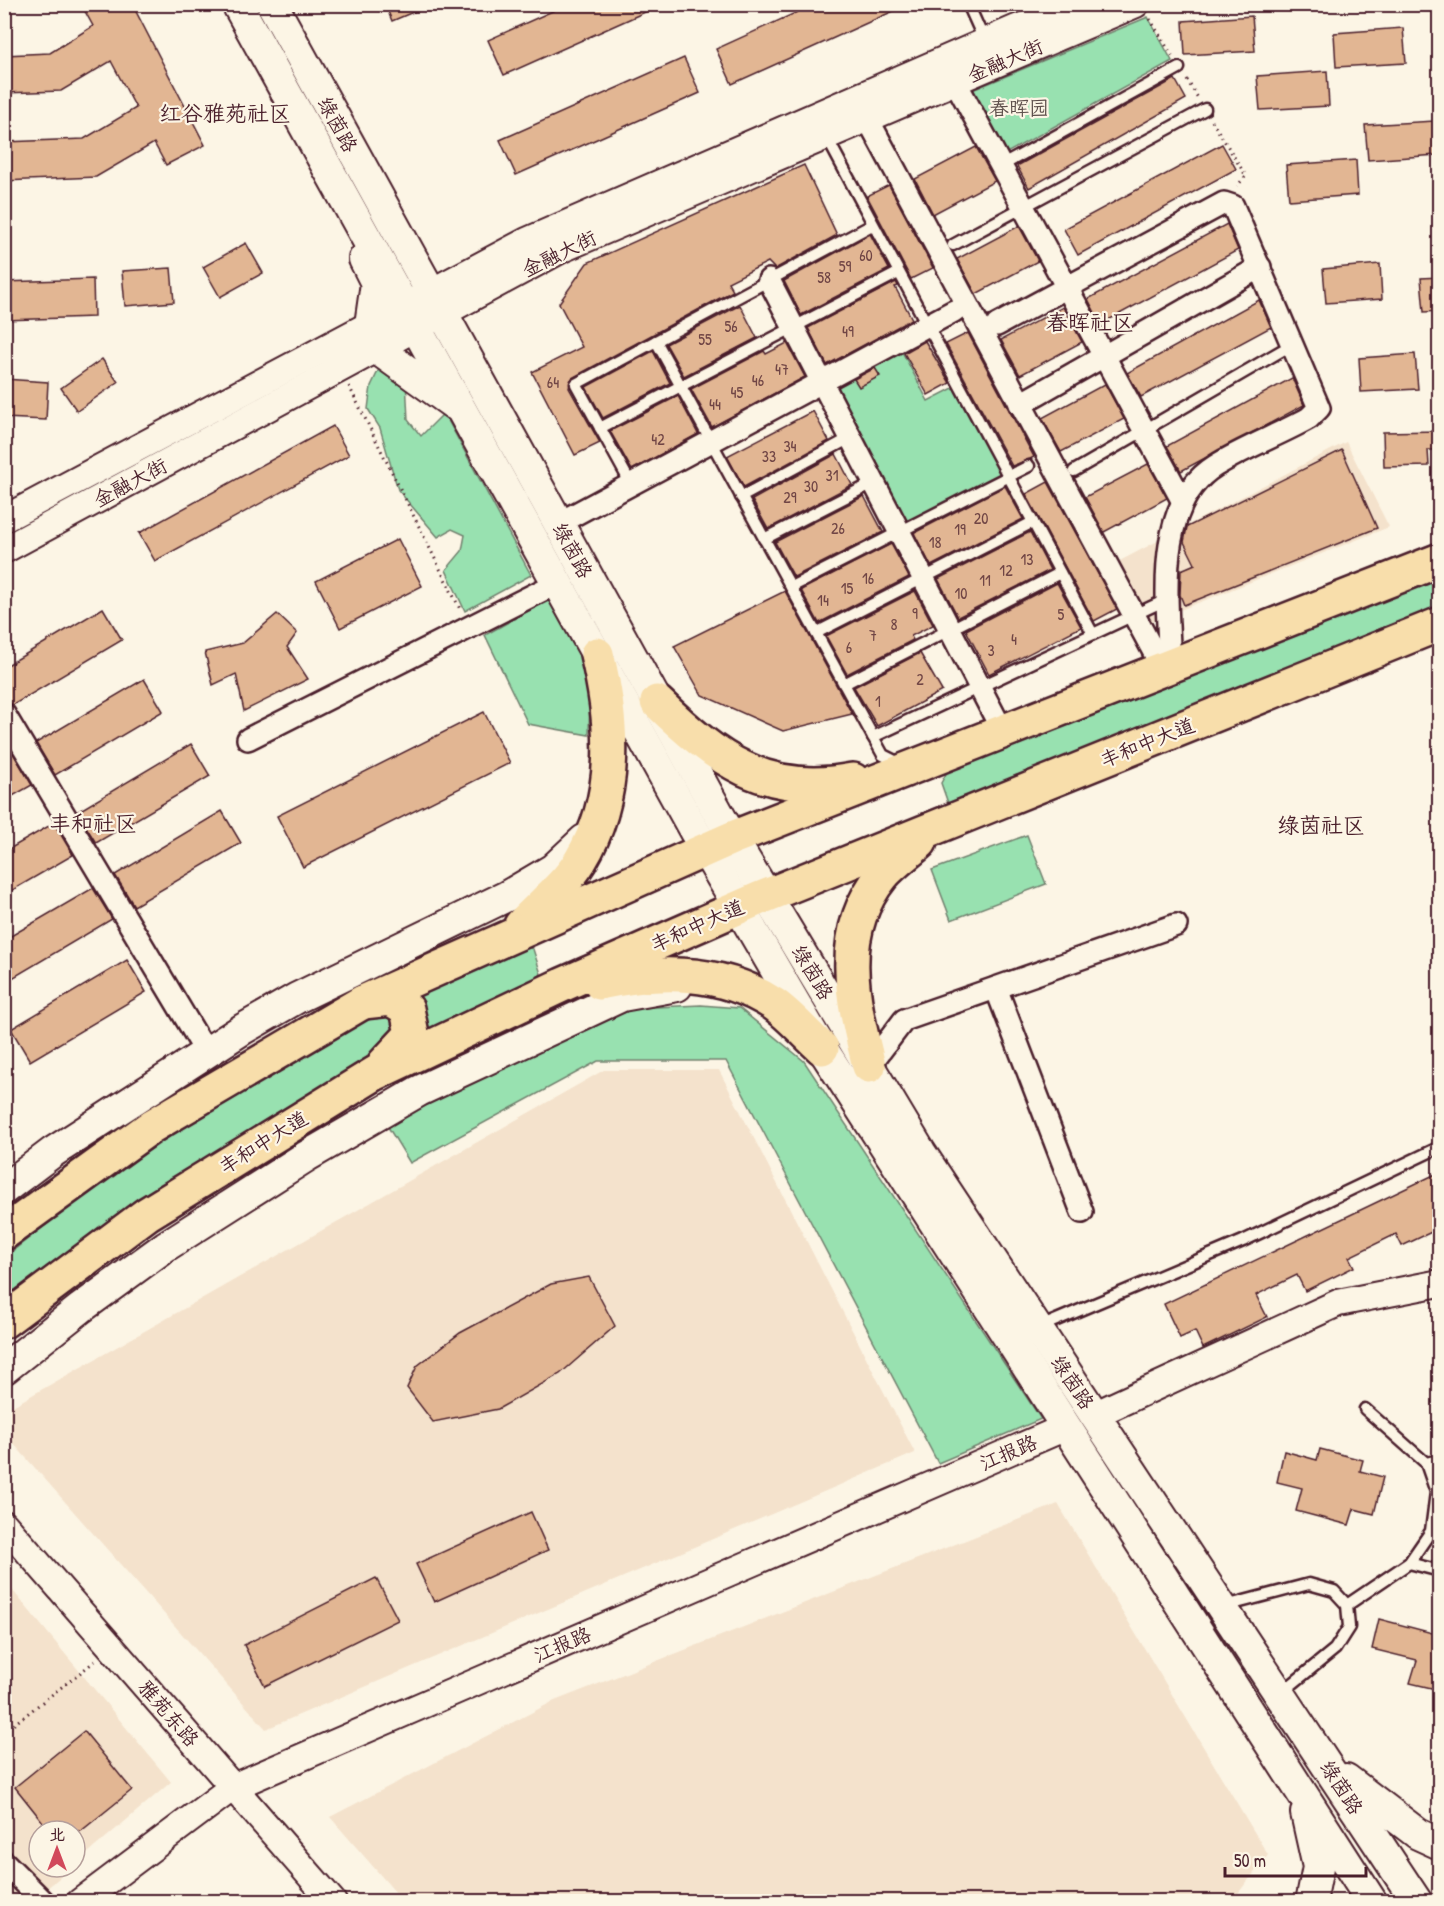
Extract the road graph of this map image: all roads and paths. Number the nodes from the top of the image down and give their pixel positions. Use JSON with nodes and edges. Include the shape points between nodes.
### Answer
{"nodes":[{"id":1,"x":237,"y":4,"type":"edge"},
{"id":2,"x":272,"y":4,"type":"edge"},
{"id":3,"x":968,"y":4,"type":"edge"},
{"id":4,"x":1082,"y":4,"type":"edge"},
{"id":5,"x":1136,"y":4,"type":"edge"},
{"id":6,"x":985,"y":42,"type":"junction"},
{"id":7,"x":1179,"y":68,"type":"dead end"},
{"id":8,"x":955,"y":81,"type":"junction"},
{"id":9,"x":1205,"y":109,"type":"dead end"},
{"id":10,"x":876,"y":115,"type":"junction"},
{"id":11,"x":826,"y":136,"type":"junction"},
{"id":12,"x":1001,"y":166,"type":"junction"},
{"id":13,"x":333,"y":179,"type":"junction"},
{"id":14,"x":1023,"y":207,"type":"junction"},
{"id":15,"x":872,"y":225,"type":"junction"},
{"id":16,"x":953,"y":244,"type":"dead end"},
{"id":17,"x":1260,"y":267,"type":"junction"},
{"id":18,"x":898,"y":273,"type":"junction"},
{"id":19,"x":769,"y":280,"type":"junction"},
{"id":20,"x":1067,"y":289,"type":"junction"},
{"id":21,"x":437,"y":303,"type":"junction"},
{"id":22,"x":954,"y":311,"type":"dead end"},
{"id":23,"x":410,"y":317,"type":"junction"},
{"id":24,"x":997,"y":325,"type":"dead end"},
{"id":25,"x":927,"y":326,"type":"junction"},
{"id":26,"x":793,"y":328,"type":"junction"},
{"id":27,"x":373,"y":337,"type":"junction"},
{"id":28,"x":656,"y":340,"type":"junction"},
{"id":29,"x":1293,"y":344,"type":"junction"},
{"id":30,"x":1104,"y":356,"type":"junction"},
{"id":31,"x":341,"y":369,"type":"junction"},
{"id":32,"x":821,"y":382,"type":"junction"},
{"id":33,"x":681,"y":386,"type":"junction"},
{"id":34,"x":1020,"y":404,"type":"junction"},
{"id":35,"x":461,"y":409,"type":"junction"},
{"id":36,"x":600,"y":428,"type":"junction"},
{"id":37,"x":1144,"y":430,"type":"junction"},
{"id":38,"x":850,"y":438,"type":"junction"},
{"id":39,"x":710,"y":442,"type":"junction"},
{"id":40,"x":1029,"y":466,"type":"dead end"},
{"id":41,"x":1074,"y":471,"type":"dead end"},
{"id":42,"x":1008,"y":477,"type":"junction"},
{"id":43,"x":873,"y":483,"type":"junction"},
{"id":44,"x":631,"y":484,"type":"junction"},
{"id":45,"x":741,"y":497,"type":"junction"},
{"id":46,"x":1182,"y":500,"type":"junction"},
{"id":47,"x":4,"y":519,"type":"edge"},
{"id":48,"x":1033,"y":522,"type":"junction"},
{"id":49,"x":559,"y":523,"type":"junction"},
{"id":50,"x":898,"y":531,"type":"junction"},
{"id":51,"x":764,"y":539,"type":"junction"},
{"id":52,"x":4,"y":550,"type":"edge"},
{"id":53,"x":1440,"y":560,"type":"edge"},
{"id":54,"x":1060,"y":573,"type":"junction"},
{"id":55,"x":923,"y":578,"type":"junction"},
{"id":56,"x":557,"y":583,"type":"junction"},
{"id":57,"x":791,"y":587,"type":"junction"},
{"id":58,"x":1168,"y":599,"type":"junction"},
{"id":59,"x":1134,"y":615,"type":"junction"},
{"id":60,"x":1440,"y":624,"type":"edge"},
{"id":61,"x":469,"y":628,"type":"junction"},
{"id":62,"x":950,"y":630,"type":"junction"},
{"id":63,"x":816,"y":633,"type":"junction"},
{"id":64,"x":1093,"y":634,"type":"junction"},
{"id":65,"x":597,"y":654,"type":"junction"},
{"id":66,"x":1166,"y":668,"type":"junction"},
{"id":67,"x":844,"y":684,"type":"junction"},
{"id":68,"x":980,"y":687,"type":"junction"},
{"id":69,"x":657,"y":702,"type":"junction"},
{"id":70,"x":4,"y":714,"type":"edge"},
{"id":71,"x":1003,"y":732,"type":"junction"},
{"id":72,"x":873,"y":737,"type":"junction"},
{"id":73,"x":248,"y":740,"type":"dead end"},
{"id":74,"x":910,"y":768,"type":"junction"},
{"id":75,"x":599,"y":825,"type":"junction"},
{"id":76,"x":936,"y":827,"type":"junction"},
{"id":77,"x":719,"y":844,"type":"junction"},
{"id":78,"x":753,"y":901,"type":"junction"},
{"id":79,"x":1176,"y":925,"type":"dead end"},
{"id":80,"x":509,"y":937,"type":"junction"},
{"id":81,"x":718,"y":980,"type":"junction"},
{"id":82,"x":996,"y":988,"type":"junction"},
{"id":83,"x":536,"y":997,"type":"junction"},
{"id":84,"x":363,"y":1002,"type":"junction"},
{"id":85,"x":822,"y":1048,"type":"junction"},
{"id":86,"x":206,"y":1052,"type":"junction"},
{"id":87,"x":869,"y":1066,"type":"junction"},
{"id":88,"x":374,"y":1074,"type":"junction"},
{"id":89,"x":1440,"y":1148,"type":"edge"},
{"id":90,"x":4,"y":1189,"type":"edge"},
{"id":91,"x":1082,"y":1212,"type":"dead end"},
{"id":92,"x":4,"y":1233,"type":"edge"},
{"id":93,"x":1440,"y":1283,"type":"edge"},
{"id":94,"x":4,"y":1321,"type":"edge"},
{"id":95,"x":1037,"y":1328,"type":"junction"},
{"id":96,"x":4,"y":1369,"type":"edge"},
{"id":97,"x":1365,"y":1409,"type":"dead end"},
{"id":98,"x":1094,"y":1415,"type":"junction"},
{"id":99,"x":1066,"y":1427,"type":"junction"},
{"id":100,"x":1440,"y":1460,"type":"edge"},
{"id":101,"x":1426,"y":1463,"type":"junction"},
{"id":102,"x":4,"y":1524,"type":"edge"},
{"id":103,"x":1409,"y":1563,"type":"junction"},
{"id":104,"x":1440,"y":1571,"type":"edge"},
{"id":105,"x":1347,"y":1605,"type":"junction"},
{"id":106,"x":1222,"y":1607,"type":"junction"},
{"id":107,"x":112,"y":1647,"type":"junction"},
{"id":108,"x":1280,"y":1694,"type":"junction"},
{"id":109,"x":4,"y":1732,"type":"edge"},
{"id":110,"x":1328,"y":1765,"type":"junction"},
{"id":111,"x":1297,"y":1785,"type":"junction"},
{"id":112,"x":233,"y":1787,"type":"junction"},
{"id":113,"x":1440,"y":1844,"type":"edge"},
{"id":114,"x":4,"y":1862,"type":"edge"},
{"id":115,"x":4,"y":1881,"type":"edge"},
{"id":116,"x":25,"y":1902,"type":"edge"},
{"id":117,"x":44,"y":1902,"type":"edge"},
{"id":118,"x":80,"y":1902,"type":"edge"},
{"id":119,"x":333,"y":1902,"type":"edge"},
{"id":120,"x":1311,"y":1902,"type":"edge"},
{"id":121,"x":1372,"y":1902,"type":"edge"},
{"id":122,"x":1417,"y":1902,"type":"edge"}],
"edges":[{"from":1,"to":13,"type":"main road","name":"绿茵路"},
{"from":2,"to":21,"type":"main road","name":"绿茵路"},
{"from":3,"to":6,"type":"lane"},
{"from":4,"to":6,"type":"street","name":"金融大街"},
{"from":5,"to":8,"type":"street","name":"金融大街"},
{"from":6,"to":21,"type":"street","name":"金融大街","via":[[528,241]]},
{"from":7,"to":12,"type":"lane"},
{"from":8,"to":10,"type":"street","name":"金融大街"},
{"from":8,"to":12,"type":"street"},
{"from":9,"to":14,"type":"lane"},
{"from":10,"to":11,"type":"street","name":"金融大街"},
{"from":10,"to":34,"type":"street","via":[[872,127]]},
{"from":11,"to":15,"type":"lane"},
{"from":11,"to":21,"type":"street","name":"金融大街"},
{"from":12,"to":14,"type":"street"},
{"from":13,"to":23,"type":"main road","name":"绿茵路"},
{"from":13,"to":27,"type":"main road","via":[[336,205],[376,284]]},
{"from":14,"to":16,"type":"lane"},
{"from":14,"to":20,"type":"street"},
{"from":15,"to":18,"type":"lane"},
{"from":15,"to":19,"type":"lane"},
{"from":17,"to":20,"type":"street","via":[[1233,206],[1224,203]]},
{"from":17,"to":29,"type":"street"},
{"from":17,"to":30,"type":"street"},
{"from":18,"to":25,"type":"lane"},
{"from":18,"to":26,"type":"lane"},
{"from":19,"to":26,"type":"street"},
{"from":19,"to":28,"type":"lane"},
{"from":20,"to":24,"type":"street"},
{"from":20,"to":30,"type":"street"},
{"from":21,"to":23,"type":"street","name":"金融大街"},
{"from":21,"to":49,"type":"main road","name":"绿茵路"},
{"from":22,"to":25,"type":"street"},
{"from":23,"to":27,"type":"street","name":"金融大街"},
{"from":23,"to":35,"type":"main road","name":"绿茵路"},
{"from":25,"to":32,"type":"street"},
{"from":25,"to":42,"type":"lane"},
{"from":26,"to":32,"type":"street"},
{"from":26,"to":33,"type":"lane"},
{"from":27,"to":31,"type":"street","name":"金融大街"},
{"from":27,"to":35,"type":"main road"},
{"from":27,"to":47,"type":"street","name":"金融大街"},
{"from":28,"to":33,"type":"lane"},
{"from":28,"to":36,"type":"lane","via":[[576,384]]},
{"from":29,"to":37,"type":"lane"},
{"from":29,"to":46,"type":"street","via":[[1320,408],[1303,422],[1215,466],[1193,484]]},
{"from":30,"to":34,"type":"street"},
{"from":30,"to":37,"type":"street"},
{"from":31,"to":52,"type":"street","name":"金融大街"},
{"from":31,"to":61,"type":"path"},
{"from":32,"to":38,"type":"street"},
{"from":32,"to":39,"type":"street"},
{"from":33,"to":36,"type":"lane"},
{"from":33,"to":39,"type":"lane"},
{"from":34,"to":59,"type":"street"},
{"from":35,"to":56,"type":"main road","name":"绿茵路"},
{"from":36,"to":44,"type":"lane"},
{"from":37,"to":41,"type":"lane"},
{"from":37,"to":46,"type":"street"},
{"from":38,"to":43,"type":"street"},
{"from":38,"to":45,"type":"lane"},
{"from":39,"to":44,"type":"street"},
{"from":39,"to":45,"type":"lane"},
{"from":40,"to":42,"type":"lane"},
{"from":42,"to":48,"type":"lane"},
{"from":42,"to":50,"type":"lane"},
{"from":43,"to":50,"type":"street"},
{"from":43,"to":51,"type":"lane"},
{"from":44,"to":49,"type":"street"},
{"from":45,"to":51,"type":"lane"},
{"from":46,"to":58,"type":"street","via":[[1173,523]]},
{"from":48,"to":54,"type":"lane"},
{"from":48,"to":55,"type":"lane"},
{"from":49,"to":69,"type":"main road","name":"绿茵路"},
{"from":50,"to":55,"type":"street"},
{"from":50,"to":57,"type":"lane"},
{"from":51,"to":57,"type":"lane"},
{"from":53,"to":66,"type":"main road"},
{"from":54,"to":62,"type":"lane"},
{"from":54,"to":64,"type":"lane"},
{"from":55,"to":62,"type":"street"},
{"from":55,"to":63,"type":"lane"},
{"from":56,"to":61,"type":"street"},
{"from":56,"to":65,"type":"main road","name":"绿茵路"},
{"from":57,"to":63,"type":"lane"},
{"from":58,"to":59,"type":"lane"},
{"from":58,"to":66,"type":"street"},
{"from":59,"to":64,"type":"lane"},
{"from":59,"to":66,"type":"street"},
{"from":60,"to":76,"type":"main road","name":"丰和中大道"},
{"from":61,"to":73,"type":"street"},
{"from":62,"to":67,"type":"lane"},
{"from":62,"to":68,"type":"street"},
{"from":63,"to":67,"type":"lane"},
{"from":64,"to":68,"type":"lane"},
{"from":65,"to":75,"type":"main road","via":[[608,700],[610,737],[609,778]]},
{"from":65,"to":77,"type":"main road","name":"绿茵路"},
{"from":66,"to":71,"type":"main road"},
{"from":67,"to":72,"type":"lane"},
{"from":68,"to":71,"type":"street"},
{"from":68,"to":72,"type":"lane"},
{"from":69,"to":74,"type":"main road","via":[[723,759],[753,774],[786,783],[832,784]]},
{"from":69,"to":77,"type":"main road","name":"绿茵路"},
{"from":70,"to":86,"type":"street"},
{"from":71,"to":74,"type":"main road"},
{"from":72,"to":74,"type":"lane","via":[[883,755]]},
{"from":74,"to":77,"type":"main road"},
{"from":75,"to":80,"type":"main road","via":[[579,862]]},
{"from":75,"to":86,"type":"main road","via":[[544,875],[297,999]]},
{"from":76,"to":78,"type":"main road","name":"丰和中大道"},
{"from":76,"to":87,"type":"main road","via":[[882,876],[862,909],[851,950],[853,999]]},
{"from":77,"to":78,"type":"main road","name":"绿茵路"},
{"from":77,"to":80,"type":"main road"},
{"from":78,"to":83,"type":"main road","name":"丰和中大道"},
{"from":78,"to":85,"type":"main road","name":"绿茵路"},
{"from":78,"to":87,"type":"main road","name":"绿茵路"},
{"from":79,"to":82,"type":"street"},
{"from":80,"to":84,"type":"main road"},
{"from":81,"to":83,"type":"main road","via":[[693,974],[635,975]]},
{"from":81,"to":85,"type":"main road","via":[[742,987],[775,1005]]},
{"from":81,"to":96,"type":"main road","via":[[622,996],[419,1091],[307,1156],[166,1246]]},
{"from":82,"to":87,"type":"street","via":[[904,1020]]},
{"from":82,"to":91,"type":"street"},
{"from":83,"to":88,"type":"main road","name":"丰和中大道"},
{"from":84,"to":88,"type":"main road","via":[[391,999],[407,1009],[412,1034]]},
{"from":84,"to":92,"type":"main road","via":[[152,1126]]},
{"from":85,"to":99,"type":"main road","name":"绿茵路"},
{"from":86,"to":90,"type":"main road","via":[[53,1152]]},
{"from":87,"to":95,"type":"main road","name":"绿茵路","via":[[921,1153]]},
{"from":88,"to":94,"type":"main road","name":"丰和中大道","via":[[147,1214]]},
{"from":89,"to":95,"type":"lane","via":[[1243,1241]]},
{"from":93,"to":98,"type":"street","via":[[1338,1303]]},
{"from":95,"to":98,"type":"main road","name":"绿茵路"},
{"from":97,"to":101,"type":"lane"},
{"from":98,"to":106,"type":"main road","name":"绿茵路"},
{"from":99,"to":111,"type":"main road","name":"绿茵路"},
{"from":99,"to":112,"type":"street","name":"江报路"},
{"from":100,"to":101,"type":"lane"},
{"from":101,"to":103,"type":"lane","via":[[1436,1492],[1431,1531]]},
{"from":102,"to":107,"type":"street","name":"雅苑东路"},
{"from":103,"to":104,"type":"lane"},
{"from":103,"to":105,"type":"lane"},
{"from":105,"to":106,"type":"lane","via":[[1334,1591],[1308,1584]]},
{"from":105,"to":108,"type":"lane","via":[[1349,1627],[1335,1649]]},
{"from":106,"to":108,"type":"main road","name":"绿茵路"},
{"from":107,"to":109,"type":"path"},
{"from":107,"to":112,"type":"street","name":"雅苑东路"},
{"from":108,"to":110,"type":"main road","name":"绿茵路"},
{"from":110,"to":113,"type":"main road","via":[[1418,1834]]},
{"from":110,"to":122,"type":"main road","name":"绿茵路"},
{"from":111,"to":120,"type":"main road","via":[[1312,1830],[1318,1866]]},
{"from":111,"to":121,"type":"main road","name":"绿茵路"},
{"from":112,"to":118,"type":"street","name":"江报路"},
{"from":112,"to":119,"type":"street","name":"雅苑东路"},
{"from":114,"to":117,"type":"street"},
{"from":115,"to":116,"type":"street"}]}
